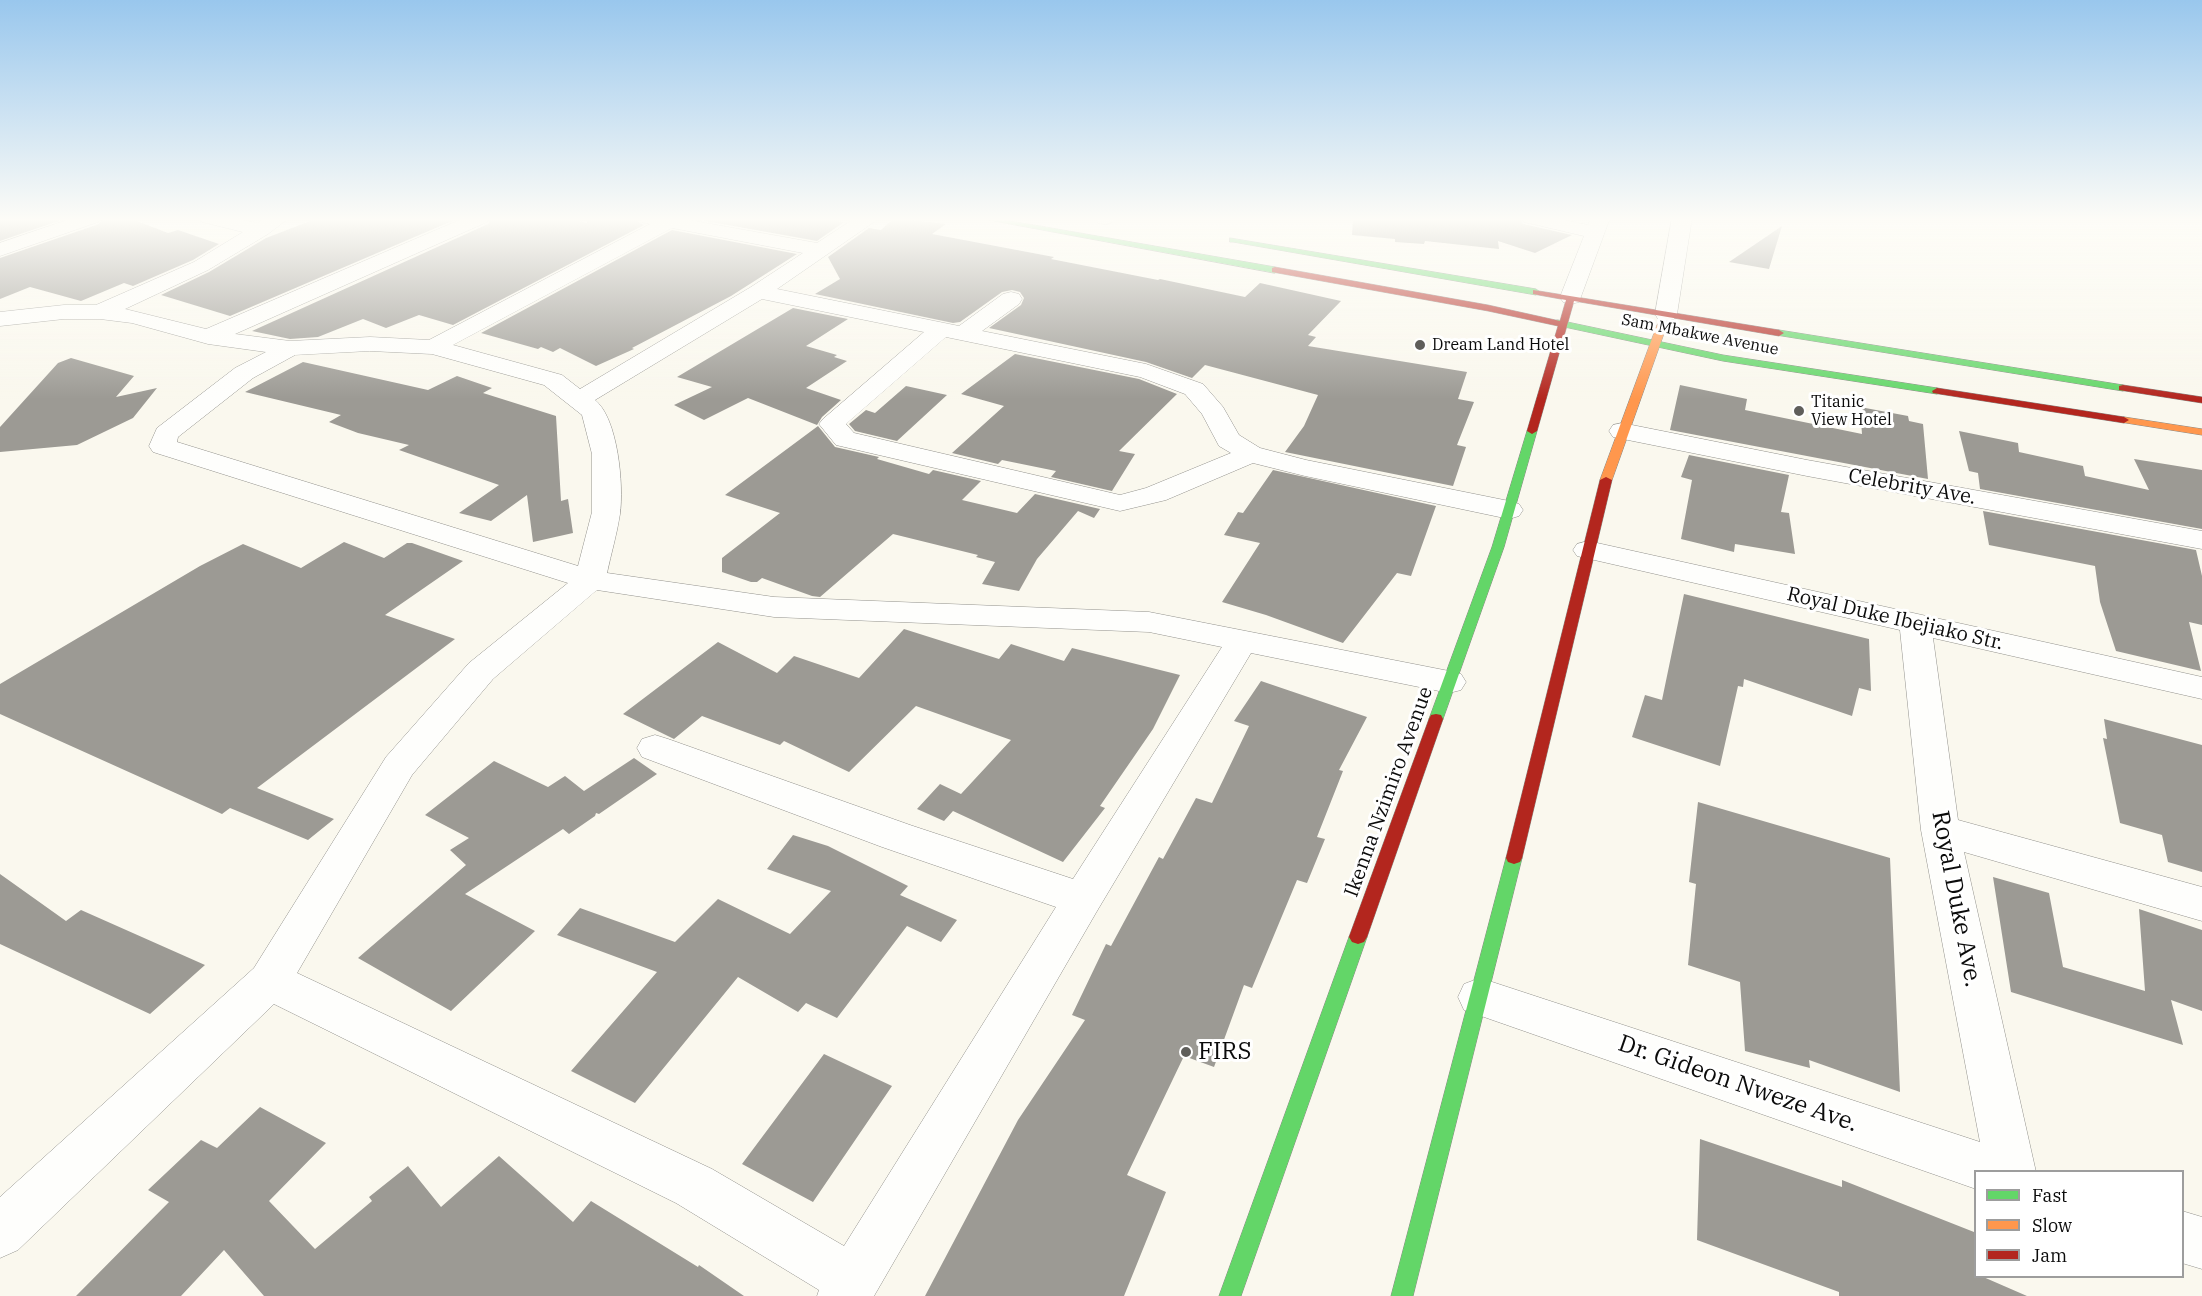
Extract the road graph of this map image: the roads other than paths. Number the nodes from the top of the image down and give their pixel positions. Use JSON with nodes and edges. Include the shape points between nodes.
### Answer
{"nodes":[{"id":1,"x":174,"y":278,"type":"edge"},
{"id":2,"x":342,"y":278,"type":"edge"},
{"id":3,"x":555,"y":278,"type":"edge"},
{"id":4,"x":779,"y":278,"type":"edge"},
{"id":5,"x":1316,"y":278,"type":"edge"},
{"id":6,"x":1462,"y":278,"type":"edge"},
{"id":7,"x":1578,"y":278,"type":"edge"},
{"id":8,"x":1672,"y":278,"type":"edge"},
{"id":9,"x":759,"y":292,"type":"junction"},
{"id":10,"x":1571,"y":297,"type":"junction"},
{"id":11,"x":1011,"y":299,"type":"dead end"},
{"id":12,"x":100,"y":312,"type":"junction"},
{"id":13,"x":1666,"y":314,"type":"junction"},
{"id":14,"x":0,"y":319,"type":"edge"},
{"id":15,"x":1562,"y":323,"type":"junction"},
{"id":16,"x":951,"y":332,"type":"junction"},
{"id":17,"x":208,"y":337,"type":"junction"},
{"id":18,"x":1654,"y":345,"type":"junction"},
{"id":19,"x":433,"y":347,"type":"junction"},
{"id":20,"x":290,"y":348,"type":"junction"},
{"id":21,"x":578,"y":400,"type":"junction"},
{"id":22,"x":2202,"y":400,"type":"edge"},
{"id":23,"x":1622,"y":431,"type":"junction"},
{"id":24,"x":2202,"y":432,"type":"edge"},
{"id":25,"x":1251,"y":454,"type":"junction"},
{"id":26,"x":1509,"y":510,"type":"junction"},
{"id":27,"x":2202,"y":540,"type":"edge"},
{"id":28,"x":1588,"y":550,"type":"junction"},
{"id":29,"x":590,"y":580,"type":"junction"},
{"id":30,"x":1915,"y":624,"type":"junction"},
{"id":31,"x":1242,"y":641,"type":"junction"},
{"id":32,"x":1449,"y":682,"type":"junction"},
{"id":33,"x":2202,"y":688,"type":"edge"},
{"id":34,"x":655,"y":748,"type":"dead end"},
{"id":35,"x":1940,"y":830,"type":"junction"},
{"id":36,"x":1082,"y":899,"type":"junction"},
{"id":37,"x":2202,"y":904,"type":"edge"},
{"id":38,"x":269,"y":981,"type":"junction"},
{"id":39,"x":1480,"y":997,"type":"junction"},
{"id":40,"x":1991,"y":1170,"type":"edge"},
{"id":41,"x":2011,"y":1170,"type":"edge"},
{"id":42,"x":0,"y":1232,"type":"edge"},
{"id":43,"x":2184,"y":1237,"type":"edge"},
{"id":44,"x":2202,"y":1243,"type":"edge"},
{"id":45,"x":848,"y":1288,"type":"edge"},
{"id":46,"x":1230,"y":1296,"type":"edge"},
{"id":47,"x":1402,"y":1296,"type":"edge"}],
"edges":[{"from":1,"to":12,"type":"street"},
{"from":2,"to":17,"type":"street"},
{"from":3,"to":19,"type":"street"},
{"from":4,"to":9,"type":"street"},
{"from":5,"to":15,"type":"main road","name":"Sam Mbakwe Avenue"},
{"from":6,"to":10,"type":"main road","name":"Sam Mbakwe Avenue"},
{"from":7,"to":10,"type":"street"},
{"from":8,"to":13,"type":"street"},
{"from":9,"to":16,"type":"street"},
{"from":9,"to":21,"type":"street"},
{"from":10,"to":13,"type":"main road","name":"Sam Mbakwe Avenue"},
{"from":10,"to":15,"type":"main road","name":"Ikenna Nzimiro Avenue"},
{"from":11,"to":16,"type":"street"},
{"from":12,"to":14,"type":"street"},
{"from":12,"to":17,"type":"street"},
{"from":13,"to":18,"type":"main road"},
{"from":13,"to":22,"type":"main road","name":"Sam Mbakwe Avenue"},
{"from":15,"to":18,"type":"main road","name":"Sam Mbakwe Avenue"},
{"from":15,"to":26,"type":"main road","name":"Ikenna Nzimiro Avenue"},
{"from":16,"to":25,"type":"street","via":[[1146,371],[1194,389],[1214,412],[1228,440]]},
{"from":16,"to":25,"type":"street","via":[[863,395],[832,424],[845,439],[1120,503],[1156,494]]},
{"from":17,"to":20,"type":"street"},
{"from":18,"to":23,"type":"main road"},
{"from":18,"to":24,"type":"main road","name":"Sam Mbakwe Avenue"},
{"from":19,"to":20,"type":"street","via":[[370,344]]},
{"from":19,"to":21,"type":"street","via":[[553,380]]},
{"from":20,"to":29,"type":"street","via":[[244,373],[166,434],[162,446]]},
{"from":21,"to":29,"type":"street","via":[[594,412],[605,454],[606,512]]},
{"from":23,"to":27,"type":"street","name":"Celebrity Ave."},
{"from":23,"to":28,"type":"main road"},
{"from":25,"to":26,"type":"street"},
{"from":26,"to":32,"type":"main road","name":"Ikenna Nzimiro Avenue"},
{"from":28,"to":30,"type":"street","name":"Royal Duke Ibejiako Str."},
{"from":28,"to":39,"type":"main road"},
{"from":29,"to":31,"type":"street","via":[[774,607],[1149,622]]},
{"from":29,"to":38,"type":"street","via":[[482,671],[399,766]]},
{"from":30,"to":33,"type":"street","name":"Royal Duke Ibejiako Str."},
{"from":30,"to":35,"type":"street","name":"Royal Duke Ave."},
{"from":31,"to":32,"type":"street"},
{"from":31,"to":36,"type":"street"},
{"from":32,"to":46,"type":"main road","name":"Ikenna Nzimiro Avenue"},
{"from":34,"to":36,"type":"street"},
{"from":35,"to":37,"type":"street"},
{"from":35,"to":41,"type":"street","name":"Royal Duke Ave."},
{"from":36,"to":45,"type":"street"},
{"from":38,"to":42,"type":"street"},
{"from":38,"to":45,"type":"street","via":[[694,1186]]},
{"from":39,"to":40,"type":"street","name":"Dr. Gideon Nweze Ave."},
{"from":39,"to":47,"type":"main road"},
{"from":43,"to":44,"type":"street"}]}
